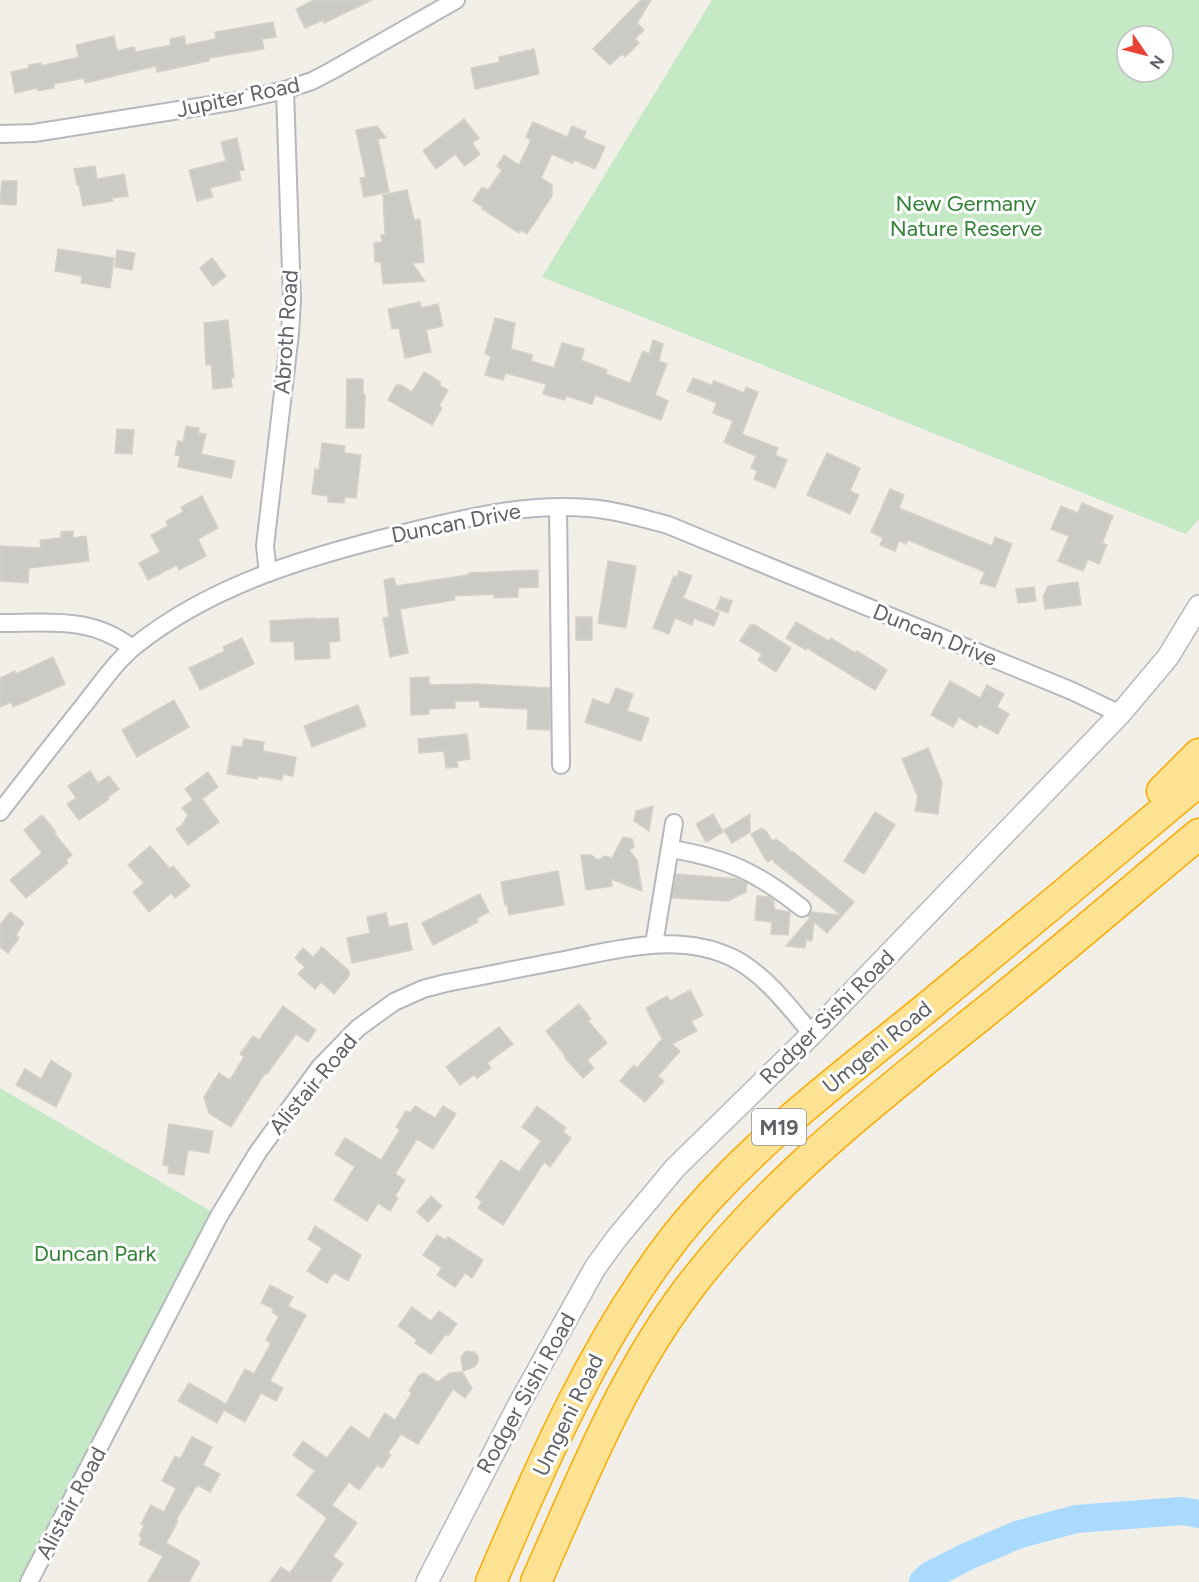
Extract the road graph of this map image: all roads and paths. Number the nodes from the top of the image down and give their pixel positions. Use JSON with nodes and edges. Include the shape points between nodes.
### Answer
{"nodes":[{"id":1,"x":456,"y":0,"type":"edge"},
{"id":2,"x":285,"y":90,"type":"junction"},
{"id":3,"x":0,"y":134,"type":"edge"},
{"id":4,"x":558,"y":508,"type":"junction"},
{"id":5,"x":268,"y":573,"type":"junction"},
{"id":6,"x":1199,"y":606,"type":"edge"},
{"id":7,"x":0,"y":622,"type":"edge"},
{"id":8,"x":132,"y":648,"type":"junction"},
{"id":9,"x":1120,"y":714,"type":"junction"},
{"id":10,"x":1199,"y":754,"type":"edge"},
{"id":11,"x":561,"y":765,"type":"dead end"},
{"id":12,"x":1199,"y":781,"type":"edge"},
{"id":13,"x":0,"y":812,"type":"edge"},
{"id":14,"x":674,"y":823,"type":"dead end"},
{"id":15,"x":1199,"y":834,"type":"edge"},
{"id":16,"x":671,"y":849,"type":"junction"},
{"id":17,"x":1199,"y":857,"type":"edge"},
{"id":18,"x":802,"y":908,"type":"dead end"},
{"id":19,"x":654,"y":944,"type":"junction"},
{"id":20,"x":1064,"y":949,"type":"junction"},
{"id":21,"x":928,"y":1006,"type":"junction"},
{"id":22,"x":812,"y":1034,"type":"junction"},
{"id":23,"x":29,"y":1582,"type":"edge"},
{"id":24,"x":427,"y":1582,"type":"edge"},
{"id":25,"x":491,"y":1582,"type":"edge"},
{"id":26,"x":536,"y":1582,"type":"edge"}],
"edges":[{"from":1,"to":2,"type":"street","name":"Jupiter Road","via":[[333,70]]},
{"from":2,"to":3,"type":"street","name":"Jupiter Road","via":[[34,133]]},
{"from":2,"to":5,"type":"street","name":"Abroth Road","via":[[292,301],[265,546]]},
{"from":4,"to":5,"type":"street","name":"Duncan Drive","via":[[511,509],[476,515],[331,551]]},
{"from":4,"to":9,"type":"street","name":"Duncan Drive","via":[[618,513],[688,532]]},
{"from":4,"to":11,"type":"street"},
{"from":5,"to":8,"type":"street","name":"Duncan Drive","via":[[184,612]]},
{"from":6,"to":9,"type":"street","name":"Rodger Sishi Road","via":[[1168,657]]},
{"from":7,"to":8,"type":"street","via":[[87,625],[102,629]]},
{"from":8,"to":13,"type":"street","name":"Duncan Drive"},
{"from":9,"to":22,"type":"street","name":"Rodger Sishi Road"},
{"from":10,"to":21,"type":"highway"},
{"from":12,"to":21,"type":"highway","name":"Umgeni Road","number":"M19"},
{"from":14,"to":16,"type":"street"},
{"from":15,"to":20,"type":"highway","name":"Umgeni Road","number":"M19"},
{"from":16,"to":18,"type":"street","via":[[735,865],[758,876]]},
{"from":16,"to":19,"type":"street"},
{"from":17,"to":20,"type":"highway"},
{"from":19,"to":22,"type":"street","name":"Alistair Road","via":[[705,948],[734,959],[762,979]]},
{"from":19,"to":23,"type":"street","name":"Alistair Road","via":[[423,989],[394,1002],[339,1046],[285,1113],[240,1180]]},
{"from":20,"to":26,"type":"highway","name":"Umgeni Road","number":"M19","via":[[809,1158],[718,1251],[684,1295],[631,1380]]},
{"from":21,"to":25,"type":"highway","name":"Umgeni Road","number":"M19","via":[[775,1130],[677,1236],[627,1305],[574,1396]]},
{"from":22,"to":24,"type":"street","name":"Rodger Sishi Road","via":[[675,1168],[615,1239],[530,1386]]}]}
